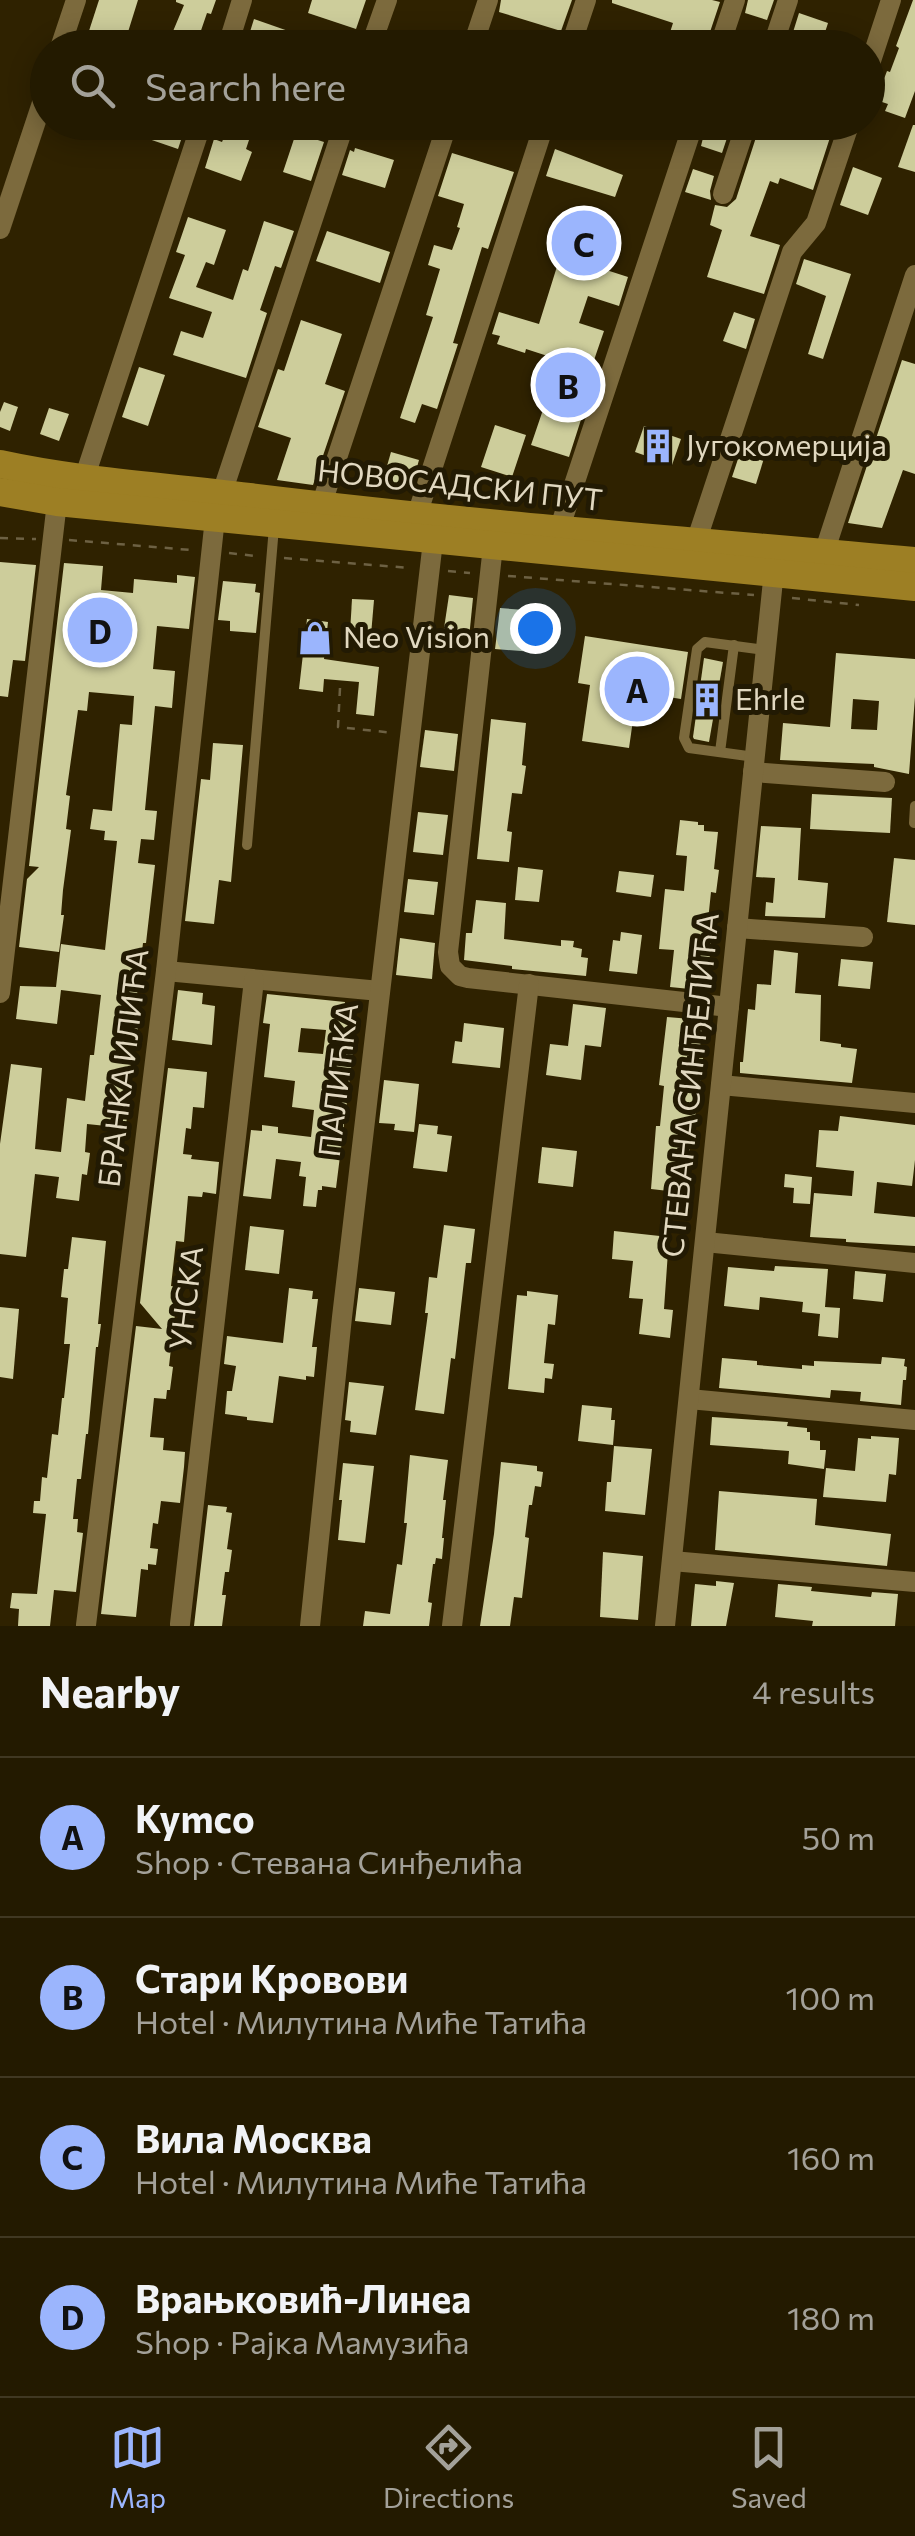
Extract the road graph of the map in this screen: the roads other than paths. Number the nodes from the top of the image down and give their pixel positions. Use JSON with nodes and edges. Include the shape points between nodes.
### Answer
{"nodes":[{"id":1,"x":76,"y":0,"type":"edge"},
{"id":2,"x":242,"y":0,"type":"edge"},
{"id":3,"x":387,"y":0,"type":"edge"},
{"id":4,"x":488,"y":0,"type":"edge"},
{"id":5,"x":586,"y":0,"type":"edge"},
{"id":6,"x":735,"y":0,"type":"edge"},
{"id":7,"x":788,"y":0,"type":"edge"},
{"id":8,"x":891,"y":0,"type":"edge"},
{"id":9,"x":66,"y":30,"type":"edge"},
{"id":10,"x":233,"y":30,"type":"edge"},
{"id":11,"x":376,"y":30,"type":"edge"},
{"id":12,"x":478,"y":30,"type":"edge"},
{"id":13,"x":576,"y":30,"type":"edge"},
{"id":14,"x":726,"y":30,"type":"edge"},
{"id":15,"x":778,"y":30,"type":"edge"},
{"id":16,"x":881,"y":30,"type":"edge"},
{"id":17,"x":30,"y":139,"type":"edge"},
{"id":18,"x":196,"y":140,"type":"edge"},
{"id":19,"x":339,"y":140,"type":"edge"},
{"id":20,"x":442,"y":140,"type":"edge"},
{"id":21,"x":539,"y":140,"type":"edge"},
{"id":22,"x":688,"y":140,"type":"edge"},
{"id":23,"x":741,"y":140,"type":"edge"},
{"id":24,"x":844,"y":140,"type":"edge"},
{"id":25,"x":723,"y":194,"type":"dead end"},
{"id":26,"x":0,"y":229,"type":"edge"},
{"id":27,"x":915,"y":276,"type":"edge"},
{"id":28,"x":0,"y":464,"type":"edge"},
{"id":29,"x":84,"y":479,"type":"junction"},
{"id":30,"x":0,"y":492,"type":"edge"},
{"id":31,"x":57,"y":502,"type":"junction"},
{"id":32,"x":219,"y":506,"type":"junction"},
{"id":33,"x":322,"y":506,"type":"junction"},
{"id":34,"x":418,"y":515,"type":"junction"},
{"id":35,"x":275,"y":524,"type":"junction"},
{"id":36,"x":558,"y":530,"type":"junction"},
{"id":37,"x":696,"y":542,"type":"junction"},
{"id":38,"x":494,"y":546,"type":"junction"},
{"id":39,"x":824,"y":553,"type":"junction"},
{"id":40,"x":431,"y":555,"type":"junction"},
{"id":41,"x":915,"y":561,"type":"edge"},
{"id":42,"x":774,"y":573,"type":"junction"},
{"id":43,"x":915,"y":588,"type":"edge"},
{"id":44,"x":734,"y":646,"type":"junction"},
{"id":45,"x":766,"y":650,"type":"junction"},
{"id":46,"x":720,"y":752,"type":"junction"},
{"id":47,"x":754,"y":764,"type":"junction"},
{"id":48,"x":886,"y":782,"type":"dead end"},
{"id":49,"x":915,"y":806,"type":"edge"},
{"id":50,"x":914,"y":822,"type":"edge"},
{"id":51,"x":246,"y":844,"type":"dead end"},
{"id":52,"x":737,"y":928,"type":"junction"},
{"id":53,"x":863,"y":937,"type":"dead end"},
{"id":54,"x":166,"y":970,"type":"junction"},
{"id":55,"x":254,"y":980,"type":"junction"},
{"id":56,"x":529,"y":984,"type":"junction"},
{"id":57,"x":380,"y":991,"type":"junction"},
{"id":58,"x":0,"y":993,"type":"edge"},
{"id":59,"x":729,"y":1007,"type":"junction"},
{"id":60,"x":721,"y":1086,"type":"junction"},
{"id":61,"x":915,"y":1102,"type":"edge"},
{"id":62,"x":705,"y":1242,"type":"junction"},
{"id":63,"x":915,"y":1263,"type":"edge"},
{"id":64,"x":688,"y":1399,"type":"junction"},
{"id":65,"x":915,"y":1420,"type":"edge"},
{"id":66,"x":672,"y":1562,"type":"junction"},
{"id":67,"x":915,"y":1582,"type":"edge"},
{"id":68,"x":180,"y":1624,"type":"edge"},
{"id":69,"x":86,"y":1625,"type":"edge"},
{"id":70,"x":310,"y":1626,"type":"edge"},
{"id":71,"x":452,"y":1626,"type":"edge"},
{"id":72,"x":665,"y":1626,"type":"edge"}],
"edges":[{"from":1,"to":9,"type":"street"},
{"from":2,"to":10,"type":"street"},
{"from":3,"to":11,"type":"street"},
{"from":4,"to":12,"type":"street"},
{"from":5,"to":13,"type":"street"},
{"from":6,"to":14,"type":"street"},
{"from":7,"to":15,"type":"street"},
{"from":8,"to":16,"type":"street"},
{"from":17,"to":26,"type":"street"},
{"from":18,"to":29,"type":"street"},
{"from":19,"to":32,"type":"street","name":"БРАНКА ИЛИЋА"},
{"from":20,"to":33,"type":"street"},
{"from":21,"to":34,"type":"street"},
{"from":22,"to":36,"type":"street"},
{"from":23,"to":25,"type":"street"},
{"from":24,"to":37,"type":"street","via":[[816,223],[792,252]]},
{"from":27,"to":39,"type":"street"},
{"from":28,"to":29,"type":"main road","name":"НОВОСАДСКИ ПУТ"},
{"from":29,"to":32,"type":"main road","name":"НОВОСАДСКИ ПУТ"},
{"from":30,"to":31,"type":"main road","name":"НОВОСАДСКИ ПУТ"},
{"from":31,"to":32,"type":"main road","name":"НОВОСАДСКИ ПУТ"},
{"from":31,"to":58,"type":"street"},
{"from":32,"to":33,"type":"main road","name":"НОВОСАДСКИ ПУТ"},
{"from":32,"to":35,"type":"main road","name":"НОВОСАДСКИ ПУТ"},
{"from":32,"to":54,"type":"street","name":"БРАНКА ИЛИЋА"},
{"from":33,"to":34,"type":"main road","name":"НОВОСАДСКИ ПУТ"},
{"from":34,"to":36,"type":"main road","name":"НОВОСАДСКИ ПУТ"},
{"from":35,"to":40,"type":"main road","name":"НОВОСАДСКИ ПУТ"},
{"from":35,"to":51,"type":"lane"},
{"from":36,"to":37,"type":"main road","name":"НОВОСАДСКИ ПУТ"},
{"from":37,"to":42,"type":"main road","name":"НОВОСАДСКИ ПУТ"},
{"from":38,"to":40,"type":"main road","name":"НОВОСАДСКИ ПУТ"},
{"from":38,"to":42,"type":"main road","name":"НОВОСАДСКИ ПУТ"},
{"from":38,"to":56,"type":"street","via":[[448,960],[468,978]]},
{"from":39,"to":41,"type":"main road","name":"НОВОСАДСКИ ПУТ"},
{"from":39,"to":42,"type":"main road","name":"НОВОСАДСКИ ПУТ"},
{"from":40,"to":57,"type":"street","name":"ПАЛИЋКА"},
{"from":42,"to":43,"type":"main road","name":"НОВОСАДСКИ ПУТ"},
{"from":42,"to":45,"type":"street","name":"СТЕВАНА СИНЂЕЛИЋА"},
{"from":44,"to":45,"type":"lane"},
{"from":44,"to":46,"type":"lane"},
{"from":44,"to":46,"type":"lane","via":[[706,642],[697,649],[684,738],[689,748]]},
{"from":45,"to":47,"type":"street","name":"СТЕВАНА СИНЂЕЛИЋА"},
{"from":46,"to":47,"type":"lane"},
{"from":47,"to":48,"type":"street"},
{"from":47,"to":52,"type":"street","name":"СТЕВАНА СИНЂЕЛИЋА"},
{"from":49,"to":50,"type":"lane"},
{"from":52,"to":53,"type":"street"},
{"from":52,"to":59,"type":"street","name":"СТЕВАНА СИНЂЕЛИЋА"},
{"from":54,"to":55,"type":"street"},
{"from":54,"to":69,"type":"street","name":"БРАНКА ИЛИЋА"},
{"from":55,"to":57,"type":"street"},
{"from":55,"to":68,"type":"street","name":"УНСКА"},
{"from":56,"to":59,"type":"street"},
{"from":56,"to":71,"type":"street"},
{"from":57,"to":70,"type":"street","name":"ПАЛИЋКА"},
{"from":59,"to":60,"type":"street","name":"СТЕВАНА СИНЂЕЛИЋА"},
{"from":60,"to":61,"type":"street"},
{"from":60,"to":62,"type":"street","name":"СТЕВАНА СИНЂЕЛИЋА"},
{"from":62,"to":63,"type":"street"},
{"from":62,"to":64,"type":"street","name":"СТЕВАНА СИНЂЕЛИЋА"},
{"from":64,"to":65,"type":"street"},
{"from":64,"to":66,"type":"street","name":"СТЕВАНА СИНЂЕЛИЋА"},
{"from":66,"to":67,"type":"street"},
{"from":66,"to":72,"type":"street","name":"СТЕВАНА СИНЂЕЛИЋА"}]}
